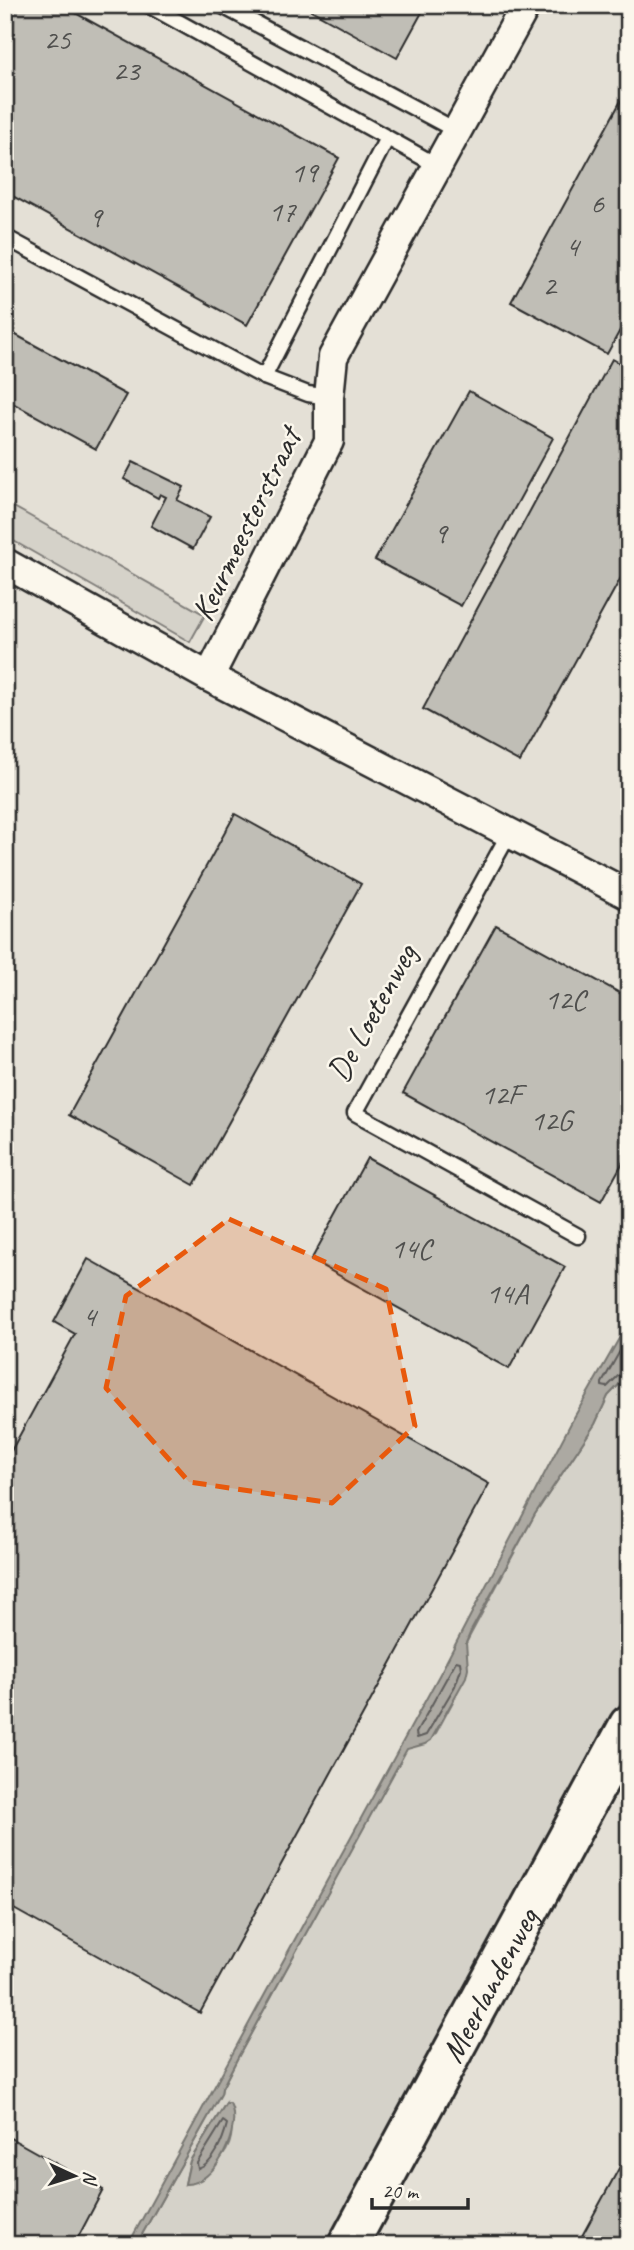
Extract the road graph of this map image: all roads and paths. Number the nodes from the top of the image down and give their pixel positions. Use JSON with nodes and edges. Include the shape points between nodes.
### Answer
{"nodes":[{"id":1,"x":148,"y":5,"type":"edge"},
{"id":2,"x":221,"y":5,"type":"edge"},
{"id":3,"x":526,"y":5,"type":"edge"},
{"id":4,"x":457,"y":131,"type":"junction"},
{"id":5,"x":387,"y":138,"type":"junction"},
{"id":6,"x":438,"y":166,"type":"junction"},
{"id":7,"x":5,"y":237,"type":"edge"},
{"id":8,"x":264,"y":377,"type":"junction"},
{"id":9,"x":329,"y":397,"type":"junction"},
{"id":10,"x":5,"y":563,"type":"edge"},
{"id":11,"x":209,"y":677,"type":"junction"},
{"id":12,"x":510,"y":832,"type":"junction"},
{"id":13,"x":629,"y":895,"type":"edge"},
{"id":14,"x":578,"y":1236,"type":"dead end"},
{"id":15,"x":629,"y":1726,"type":"edge"},
{"id":16,"x":348,"y":2245,"type":"edge"}],
"edges":[{"from":1,"to":5,"type":"lane"},
{"from":2,"to":4,"type":"lane"},
{"from":3,"to":4,"type":"street","name":"Keurmeesterstraat"},
{"from":4,"to":6,"type":"street","name":"Keurmeesterstraat"},
{"from":5,"to":6,"type":"lane"},
{"from":5,"to":8,"type":"lane","name":"Keurmeesterstraat"},
{"from":6,"to":9,"type":"street","name":"Keurmeesterstraat","via":[[333,357]]},
{"from":7,"to":8,"type":"lane","name":"Keurmeesterstraat"},
{"from":8,"to":9,"type":"lane","name":"Keurmeesterstraat"},
{"from":9,"to":11,"type":"street","name":"Keurmeesterstraat","via":[[330,441]]},
{"from":10,"to":11,"type":"street"},
{"from":11,"to":12,"type":"street"},
{"from":12,"to":13,"type":"street"},
{"from":12,"to":14,"type":"lane","name":"De Loetenweg","via":[[355,1113]]},
{"from":15,"to":16,"type":"street","name":"Meerlandenweg"}]}
